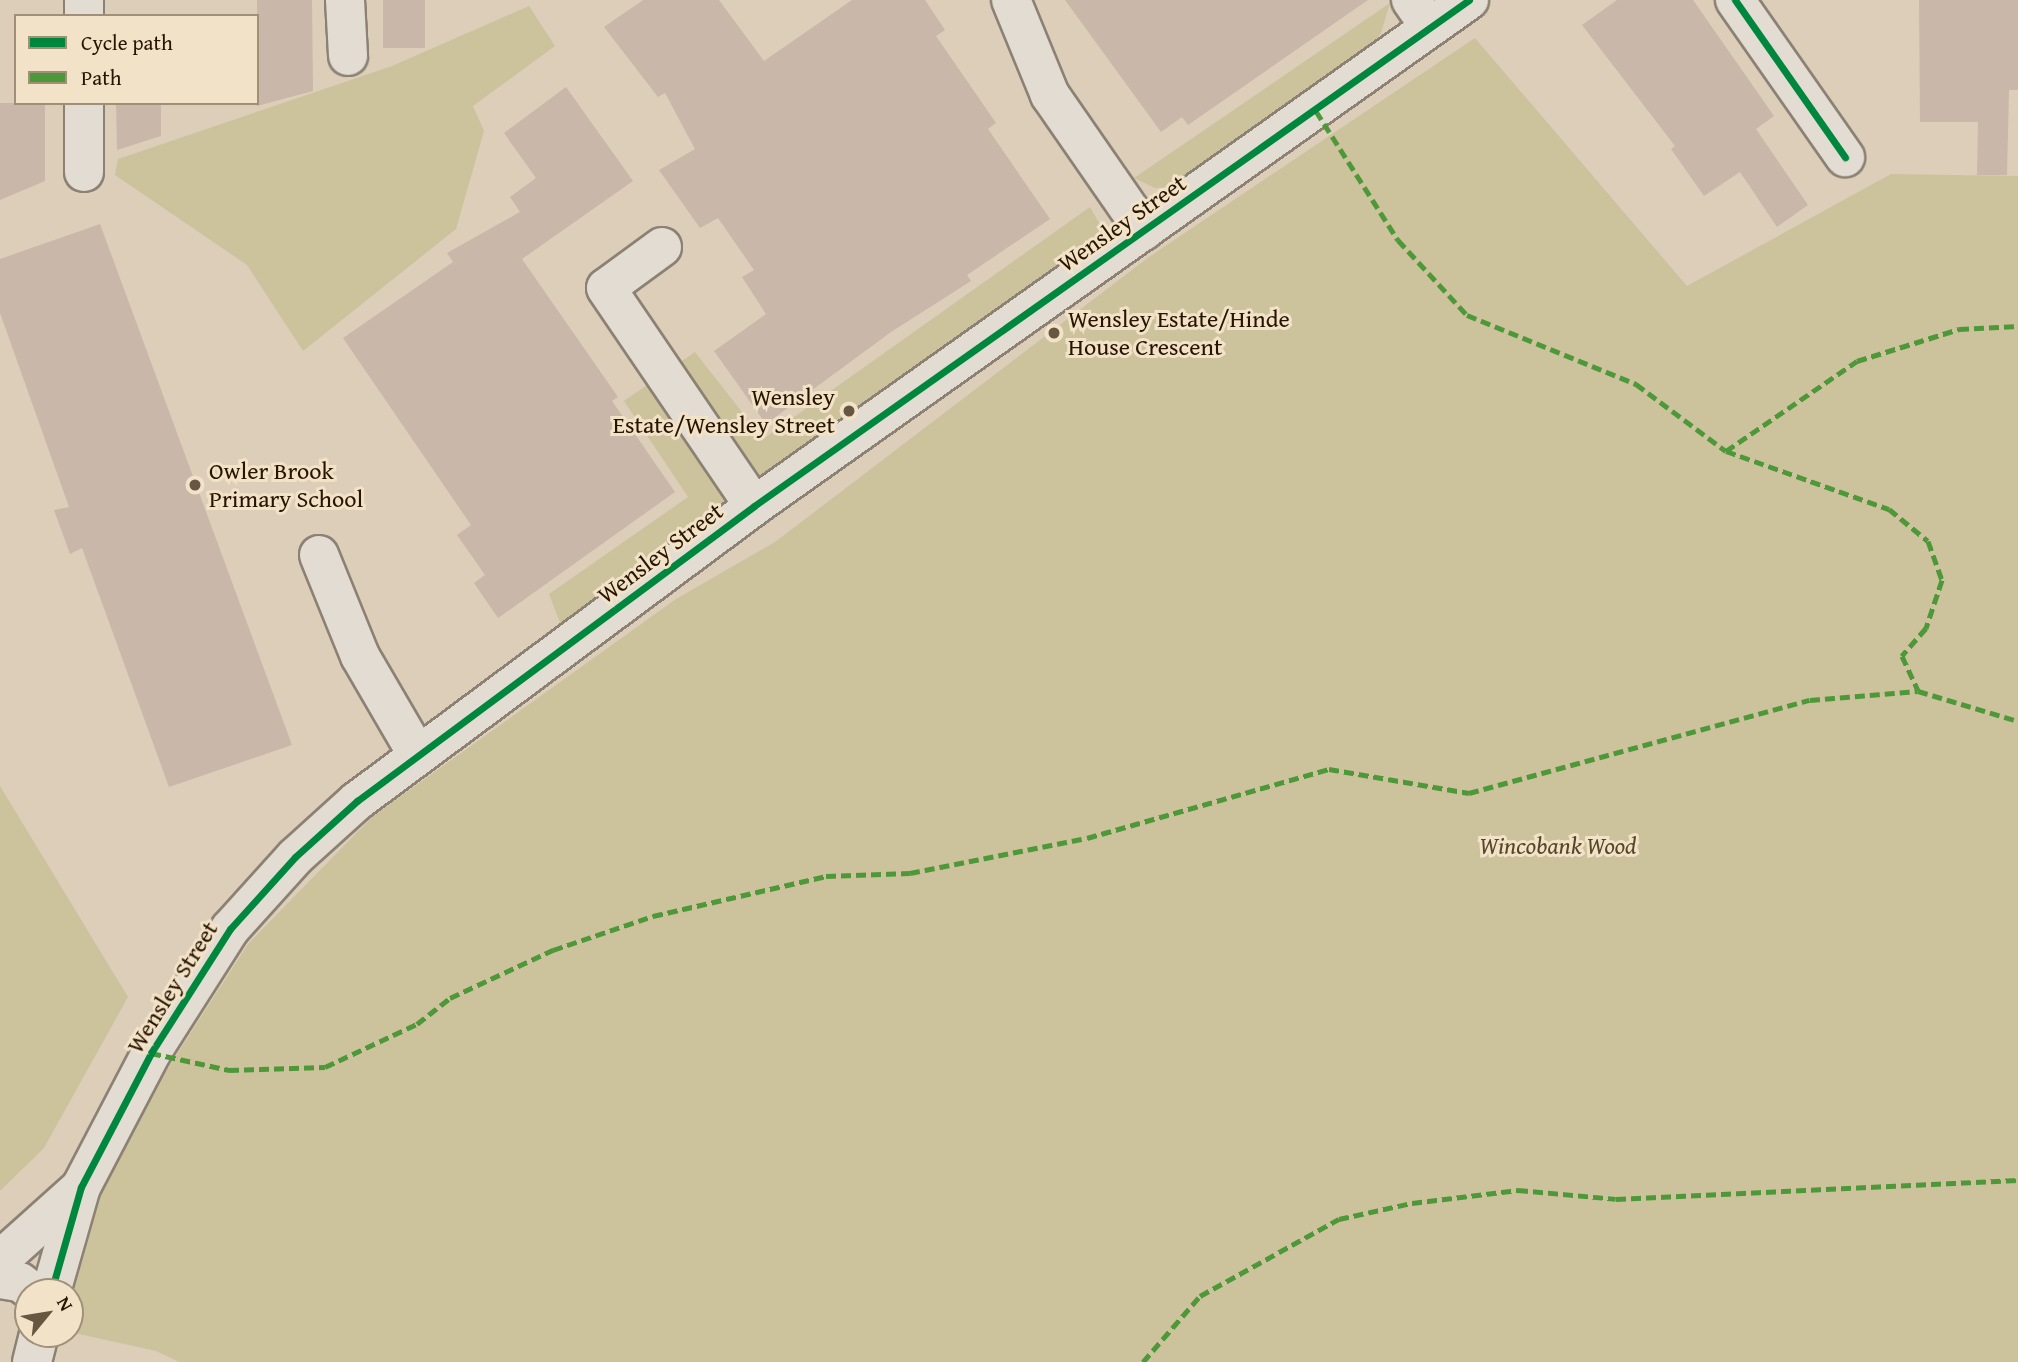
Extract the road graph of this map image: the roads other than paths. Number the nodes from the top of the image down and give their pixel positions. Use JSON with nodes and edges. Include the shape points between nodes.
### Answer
{"nodes":[{"id":1,"x":345,"y":0,"type":"edge"},
{"id":2,"x":1011,"y":0,"type":"edge"},
{"id":3,"x":1469,"y":0,"type":"edge"},
{"id":4,"x":1735,"y":0,"type":"edge"},
{"id":5,"x":1420,"y":14,"type":"edge"},
{"id":6,"x":348,"y":56,"type":"dead end"},
{"id":7,"x":84,"y":105,"type":"edge"},
{"id":8,"x":1845,"y":157,"type":"dead end"},
{"id":9,"x":84,"y":172,"type":"dead end"},
{"id":10,"x":1144,"y":231,"type":"junction"},
{"id":11,"x":662,"y":247,"type":"dead end"},
{"id":12,"x":754,"y":506,"type":"junction"},
{"id":13,"x":319,"y":555,"type":"dead end"},
{"id":14,"x":417,"y":754,"type":"junction"},
{"id":15,"x":81,"y":1187,"type":"junction"},
{"id":16,"x":0,"y":1260,"type":"edge"},
{"id":17,"x":55,"y":1278,"type":"edge"}],
"edges":[{"from":1,"to":6,"type":"street"},
{"from":2,"to":10,"type":"street","via":[[1050,95]]},
{"from":3,"to":5,"type":"street","name":"Wensley Street"},
{"from":4,"to":8,"type":"street"},
{"from":5,"to":10,"type":"street","name":"Wensley Street"},
{"from":7,"to":9,"type":"street"},
{"from":10,"to":12,"type":"street","name":"Wensley Street"},
{"from":11,"to":12,"type":"street","via":[[606,288]]},
{"from":12,"to":14,"type":"street","name":"Wensley Street"},
{"from":13,"to":14,"type":"street","via":[[360,656]]},
{"from":14,"to":15,"type":"street","name":"Wensley Street","via":[[295,857],[230,929],[151,1054]]},
{"from":15,"to":16,"type":"street","name":"Wensley Street"},
{"from":15,"to":17,"type":"street","name":"Wensley Street"}]}
